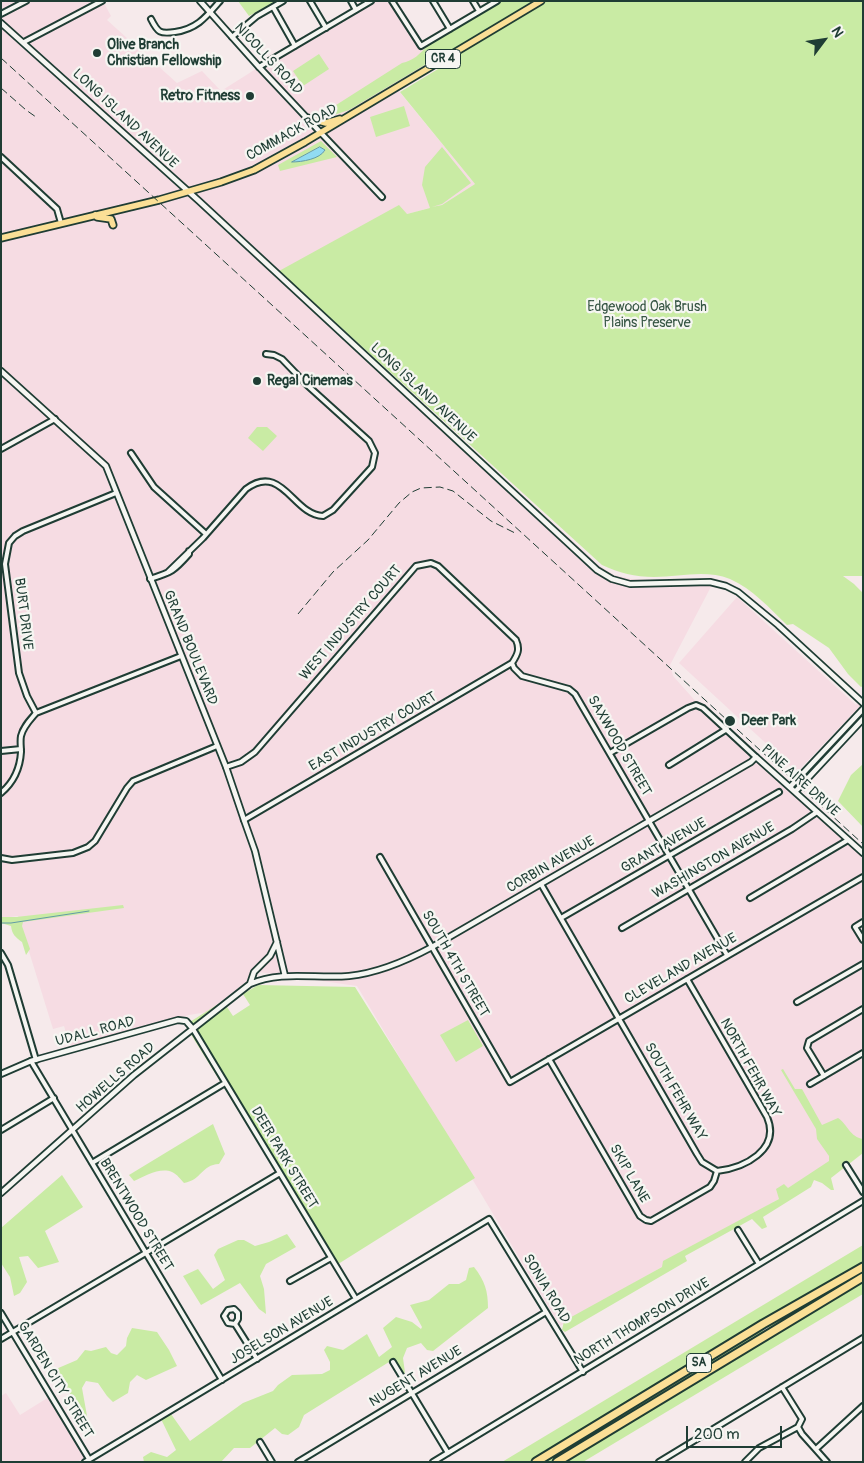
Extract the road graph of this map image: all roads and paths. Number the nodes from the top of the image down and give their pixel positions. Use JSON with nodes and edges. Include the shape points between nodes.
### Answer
{"nodes":[{"id":1,"x":26,"y":1,"type":"edge"},
{"id":2,"x":102,"y":1,"type":"edge"},
{"id":3,"x":200,"y":1,"type":"edge"},
{"id":4,"x":220,"y":1,"type":"edge"},
{"id":5,"x":283,"y":1,"type":"edge"},
{"id":6,"x":310,"y":1,"type":"edge"},
{"id":7,"x":351,"y":1,"type":"edge"},
{"id":8,"x":371,"y":1,"type":"edge"},
{"id":9,"x":392,"y":1,"type":"edge"},
{"id":10,"x":433,"y":1,"type":"edge"},
{"id":11,"x":474,"y":1,"type":"edge"},
{"id":12,"x":497,"y":1,"type":"edge"},
{"id":13,"x":541,"y":1,"type":"edge"},
{"id":14,"x":273,"y":7,"type":"junction"},
{"id":15,"x":356,"y":10,"type":"junction"},
{"id":16,"x":480,"y":11,"type":"junction"},
{"id":17,"x":210,"y":12,"type":"junction"},
{"id":18,"x":1,"y":14,"type":"edge"},
{"id":19,"x":151,"y":18,"type":"dead end"},
{"id":20,"x":1,"y":23,"type":"edge"},
{"id":21,"x":326,"y":28,"type":"junction"},
{"id":22,"x":450,"y":29,"type":"junction"},
{"id":23,"x":232,"y":37,"type":"junction"},
{"id":24,"x":24,"y":42,"type":"junction"},
{"id":25,"x":295,"y":46,"type":"junction"},
{"id":26,"x":259,"y":67,"type":"junction"},
{"id":27,"x":308,"y":118,"type":"junction"},
{"id":28,"x":345,"y":118,"type":"junction"},
{"id":29,"x":322,"y":133,"type":"junction"},
{"id":30,"x":1,"y":158,"type":"edge"},
{"id":31,"x":188,"y":191,"type":"junction"},
{"id":32,"x":382,"y":197,"type":"dead end"},
{"id":33,"x":95,"y":215,"type":"junction"},
{"id":34,"x":61,"y":223,"type":"junction"},
{"id":35,"x":113,"y":225,"type":"dead end"},
{"id":36,"x":1,"y":238,"type":"edge"},
{"id":37,"x":266,"y":354,"type":"dead end"},
{"id":38,"x":1,"y":371,"type":"edge"},
{"id":39,"x":55,"y":419,"type":"junction"},
{"id":40,"x":1,"y":449,"type":"edge"},
{"id":41,"x":131,"y":453,"type":"dead end"},
{"id":42,"x":116,"y":493,"type":"junction"},
{"id":43,"x":206,"y":534,"type":"junction"},
{"id":44,"x":150,"y":579,"type":"junction"},
{"id":45,"x":181,"y":656,"type":"junction"},
{"id":46,"x":512,"y":663,"type":"junction"},
{"id":47,"x":863,"y":703,"type":"edge"},
{"id":48,"x":863,"y":709,"type":"edge"},
{"id":49,"x":36,"y":713,"type":"junction"},
{"id":50,"x":863,"y":719,"type":"edge"},
{"id":51,"x":726,"y":729,"type":"junction"},
{"id":52,"x":217,"y":746,"type":"junction"},
{"id":53,"x":21,"y":749,"type":"junction"},
{"id":54,"x":1,"y":751,"type":"edge"},
{"id":55,"x":610,"y":753,"type":"junction"},
{"id":56,"x":756,"y":757,"type":"junction"},
{"id":57,"x":669,"y":765,"type":"dead end"},
{"id":58,"x":226,"y":767,"type":"junction"},
{"id":59,"x":790,"y":787,"type":"junction"},
{"id":60,"x":779,"y":792,"type":"dead end"},
{"id":61,"x":795,"y":792,"type":"junction"},
{"id":62,"x":1,"y":793,"type":"edge"},
{"id":63,"x":817,"y":812,"type":"junction"},
{"id":64,"x":244,"y":820,"type":"junction"},
{"id":65,"x":650,"y":822,"type":"junction"},
{"id":66,"x":848,"y":840,"type":"junction"},
{"id":67,"x":863,"y":853,"type":"edge"},
{"id":68,"x":670,"y":856,"type":"junction"},
{"id":69,"x":380,"y":857,"type":"dead end"},
{"id":70,"x":1,"y":858,"type":"edge"},
{"id":71,"x":863,"y":877,"type":"edge"},
{"id":72,"x":541,"y":884,"type":"junction"},
{"id":73,"x":689,"y":889,"type":"junction"},
{"id":74,"x":750,"y":898,"type":"dead end"},
{"id":75,"x":561,"y":918,"type":"junction"},
{"id":76,"x":863,"y":922,"type":"edge"},
{"id":77,"x":622,"y":928,"type":"dead end"},
{"id":78,"x":863,"y":940,"type":"edge"},
{"id":79,"x":277,"y":942,"type":"junction"},
{"id":80,"x":432,"y":947,"type":"junction"},
{"id":81,"x":1,"y":953,"type":"edge"},
{"id":82,"x":728,"y":955,"type":"junction"},
{"id":83,"x":863,"y":964,"type":"edge"},
{"id":84,"x":285,"y":976,"type":"junction"},
{"id":85,"x":687,"y":979,"type":"junction"},
{"id":86,"x":250,"y":984,"type":"junction"},
{"id":87,"x":797,"y":1002,"type":"dead end"},
{"id":88,"x":863,"y":1009,"type":"edge"},
{"id":89,"x":618,"y":1018,"type":"junction"},
{"id":90,"x":193,"y":1028,"type":"junction"},
{"id":91,"x":863,"y":1053,"type":"edge"},
{"id":92,"x":549,"y":1059,"type":"junction"},
{"id":93,"x":34,"y":1061,"type":"junction"},
{"id":94,"x":1,"y":1074,"type":"edge"},
{"id":95,"x":824,"y":1076,"type":"junction"},
{"id":96,"x":510,"y":1082,"type":"joint"},
{"id":97,"x":225,"y":1083,"type":"junction"},
{"id":98,"x":810,"y":1084,"type":"dead end"},
{"id":99,"x":54,"y":1098,"type":"junction"},
{"id":100,"x":1,"y":1130,"type":"edge"},
{"id":101,"x":73,"y":1130,"type":"junction"},
{"id":102,"x":92,"y":1163,"type":"junction"},
{"id":103,"x":846,"y":1165,"type":"dead end"},
{"id":104,"x":717,"y":1171,"type":"junction"},
{"id":105,"x":280,"y":1173,"type":"junction"},
{"id":106,"x":863,"y":1192,"type":"edge"},
{"id":107,"x":1,"y":1193,"type":"edge"},
{"id":108,"x":863,"y":1201,"type":"edge"},
{"id":109,"x":489,"y":1218,"type":"joint"},
{"id":110,"x":738,"y":1230,"type":"dead end"},
{"id":111,"x":146,"y":1253,"type":"junction"},
{"id":112,"x":331,"y":1258,"type":"junction"},
{"id":113,"x":759,"y":1264,"type":"junction"},
{"id":114,"x":863,"y":1267,"type":"edge"},
{"id":115,"x":863,"y":1277,"type":"edge"},
{"id":116,"x":290,"y":1282,"type":"dead end"},
{"id":117,"x":356,"y":1299,"type":"junction"},
{"id":118,"x":546,"y":1312,"type":"junction"},
{"id":119,"x":1,"y":1313,"type":"edge"},
{"id":120,"x":235,"y":1324,"type":"dead end"},
{"id":121,"x":13,"y":1332,"type":"junction"},
{"id":122,"x":863,"y":1338,"type":"edge"},
{"id":123,"x":1,"y":1339,"type":"edge"},
{"id":124,"x":257,"y":1359,"type":"junction"},
{"id":125,"x":393,"y":1362,"type":"dead end"},
{"id":126,"x":583,"y":1372,"type":"junction"},
{"id":127,"x":222,"y":1380,"type":"junction"},
{"id":128,"x":782,"y":1387,"type":"junction"},
{"id":129,"x":412,"y":1393,"type":"junction"},
{"id":130,"x":863,"y":1406,"type":"edge"},
{"id":131,"x":798,"y":1427,"type":"junction"},
{"id":132,"x":260,"y":1442,"type":"dead end"},
{"id":133,"x":816,"y":1449,"type":"junction"},
{"id":134,"x":448,"y":1453,"type":"junction"},
{"id":135,"x":87,"y":1460,"type":"edge"},
{"id":136,"x":272,"y":1462,"type":"edge"},
{"id":137,"x":298,"y":1462,"type":"edge"},
{"id":138,"x":433,"y":1462,"type":"edge"},
{"id":139,"x":536,"y":1462,"type":"edge"},
{"id":140,"x":557,"y":1462,"type":"edge"},
{"id":141,"x":658,"y":1462,"type":"edge"},
{"id":142,"x":745,"y":1462,"type":"edge"},
{"id":143,"x":827,"y":1462,"type":"edge"}],
"edges":[{"from":1,"to":18,"type":"street"},
{"from":2,"to":24,"type":"street"},
{"from":3,"to":17,"type":"street","name":"NICOLLS ROAD"},
{"from":4,"to":17,"type":"street"},
{"from":5,"to":14,"type":"street"},
{"from":6,"to":21,"type":"street"},
{"from":7,"to":15,"type":"street"},
{"from":8,"to":15,"type":"street"},
{"from":9,"to":22,"type":"street","via":[[421,46]]},
{"from":10,"to":22,"type":"street"},
{"from":11,"to":16,"type":"street"},
{"from":12,"to":16,"type":"street"},
{"from":13,"to":28,"type":"main road","name":"COMMACK ROAD","number":"CR 4"},
{"from":14,"to":23,"type":"street"},
{"from":14,"to":25,"type":"street"},
{"from":15,"to":21,"type":"street"},
{"from":16,"to":22,"type":"street"},
{"from":17,"to":19,"type":"street","via":[[189,29],[164,34],[157,30]]},
{"from":17,"to":23,"type":"street","name":"NICOLLS ROAD"},
{"from":20,"to":24,"type":"street","name":"LONG ISLAND AVENUE"},
{"from":21,"to":25,"type":"street"},
{"from":23,"to":26,"type":"street","name":"NICOLLS ROAD"},
{"from":24,"to":31,"type":"street","name":"LONG ISLAND AVENUE"},
{"from":25,"to":26,"type":"street"},
{"from":26,"to":27,"type":"street","name":"NICOLLS ROAD"},
{"from":27,"to":28,"type":"main road","via":[[326,123]]},
{"from":27,"to":29,"type":"street","name":"NICOLLS ROAD"},
{"from":28,"to":29,"type":"main road","name":"COMMACK ROAD","number":"CR 4"},
{"from":29,"to":31,"type":"main road","name":"COMMACK ROAD","number":"CR 4","via":[[246,173]]},
{"from":29,"to":32,"type":"street","name":"NICOLLS ROAD"},
{"from":30,"to":34,"type":"street","via":[[57,209]]},
{"from":31,"to":33,"type":"main road","name":"COMMACK ROAD","number":"CR 4"},
{"from":31,"to":47,"type":"street","name":"LONG ISLAND AVENUE","via":[[597,570],[630,584],[710,582],[738,592]]},
{"from":33,"to":34,"type":"main road","name":"COMMACK ROAD","number":"CR 4"},
{"from":33,"to":35,"type":"main road","via":[[111,220]]},
{"from":34,"to":36,"type":"main road","name":"COMMACK ROAD","number":"CR 4"},
{"from":37,"to":43,"type":"street","via":[[282,358],[369,441],[375,453],[372,467],[329,513],[322,516],[312,514],[279,485],[253,484]]},
{"from":38,"to":39,"type":"street","name":"GRAND BOULEVARD"},
{"from":39,"to":40,"type":"street"},
{"from":39,"to":42,"type":"street","name":"GRAND BOULEVARD","via":[[106,466]]},
{"from":41,"to":43,"type":"street","via":[[154,487]]},
{"from":42,"to":44,"type":"street","name":"GRAND BOULEVARD"},
{"from":42,"to":49,"type":"street","name":"BURT DRIVE","via":[[23,531],[9,543],[5,564],[19,673],[26,696]]},
{"from":43,"to":44,"type":"street","via":[[175,569]]},
{"from":44,"to":45,"type":"street","name":"GRAND BOULEVARD"},
{"from":45,"to":49,"type":"street"},
{"from":45,"to":52,"type":"street","name":"GRAND BOULEVARD"},
{"from":46,"to":55,"type":"street","name":"SAXWOOD STREET","via":[[522,676],[575,694]]},
{"from":46,"to":58,"type":"street","name":"WEST INDUSTRY COURT","via":[[519,647],[511,634],[438,566],[431,563],[416,566],[256,752]]},
{"from":46,"to":64,"type":"street","name":"EAST INDUSTRY COURT"},
{"from":48,"to":59,"type":"street"},
{"from":49,"to":53,"type":"street","via":[[23,730]]},
{"from":50,"to":61,"type":"street"},
{"from":51,"to":55,"type":"street","name":"PINE AIRE DRIVE","via":[[704,708],[690,707]]},
{"from":51,"to":56,"type":"street","name":"PINE AIRE DRIVE"},
{"from":51,"to":57,"type":"street"},
{"from":52,"to":58,"type":"street","name":"GRAND BOULEVARD"},
{"from":52,"to":70,"type":"street","via":[[133,781],[95,841],[80,851],[18,860]]},
{"from":53,"to":54,"type":"street"},
{"from":53,"to":62,"type":"street","via":[[17,774]]},
{"from":55,"to":65,"type":"street","name":"SAXWOOD STREET"},
{"from":56,"to":59,"type":"street","name":"PINE AIRE DRIVE"},
{"from":56,"to":65,"type":"street","name":"CORBIN AVENUE"},
{"from":58,"to":64,"type":"street","name":"GRAND BOULEVARD"},
{"from":59,"to":61,"type":"street","name":"PINE AIRE DRIVE"},
{"from":60,"to":68,"type":"street","name":"GRANT AVENUE"},
{"from":61,"to":63,"type":"street","name":"PINE AIRE DRIVE"},
{"from":63,"to":66,"type":"street","name":"PINE AIRE DRIVE"},
{"from":63,"to":73,"type":"street","name":"WASHINGTON AVENUE"},
{"from":64,"to":79,"type":"street","name":"GRAND BOULEVARD"},
{"from":65,"to":68,"type":"street","name":"SAXWOOD STREET"},
{"from":65,"to":72,"type":"street","name":"CORBIN AVENUE"},
{"from":66,"to":67,"type":"street","name":"PINE AIRE DRIVE"},
{"from":66,"to":74,"type":"street"},
{"from":68,"to":73,"type":"street","name":"SAXWOOD STREET"},
{"from":68,"to":75,"type":"street","name":"GRANT AVENUE"},
{"from":69,"to":80,"type":"street","name":"SOUTH 4TH STREET"},
{"from":71,"to":82,"type":"street","name":"CLEVELAND AVENUE"},
{"from":72,"to":75,"type":"street","name":"SOUTH FEHR WAY"},
{"from":72,"to":80,"type":"street","name":"CORBIN AVENUE"},
{"from":73,"to":77,"type":"street","name":"WASHINGTON AVENUE"},
{"from":73,"to":82,"type":"street","name":"SAXWOOD STREET"},
{"from":75,"to":89,"type":"street","name":"SOUTH FEHR WAY"},
{"from":76,"to":78,"type":"street","via":[[855,927]]},
{"from":79,"to":84,"type":"street","name":"GRAND BOULEVARD"},
{"from":79,"to":86,"type":"street","via":[[270,956],[254,972]]},
{"from":80,"to":84,"type":"street","name":"CORBIN AVENUE","via":[[401,964],[350,976]]},
{"from":80,"to":96,"type":"street","name":"SOUTH 4TH STREET"},
{"from":81,"to":93,"type":"street","name":"BRENTWOOD STREET","via":[[8,965]]},
{"from":82,"to":85,"type":"street","name":"CLEVELAND AVENUE"},
{"from":83,"to":87,"type":"street"},
{"from":84,"to":86,"type":"street","name":"CORBIN AVENUE"},
{"from":85,"to":89,"type":"street","name":"CLEVELAND AVENUE"},
{"from":85,"to":104,"type":"street","name":"NORTH FEHR WAY","via":[[771,1129],[769,1143],[760,1153],[736,1167]]},
{"from":86,"to":90,"type":"street","name":"HOWELLS ROAD"},
{"from":88,"to":95,"type":"street","via":[[807,1044]]},
{"from":89,"to":92,"type":"street","name":"CLEVELAND AVENUE"},
{"from":89,"to":104,"type":"street","name":"SOUTH FEHR WAY","via":[[702,1162]]},
{"from":90,"to":93,"type":"street","name":"UDALL ROAD","via":[[186,1021],[178,1020]]},
{"from":90,"to":97,"type":"street","name":"DEER PARK STREET"},
{"from":90,"to":101,"type":"street","name":"HOWELLS ROAD"},
{"from":91,"to":95,"type":"street"},
{"from":92,"to":96,"type":"street","name":"CLEVELAND AVENUE"},
{"from":92,"to":104,"type":"street","name":"SKIP LANE","via":[[640,1216],[651,1221],[704,1191],[714,1181]]},
{"from":93,"to":94,"type":"street","name":"UDALL ROAD"},
{"from":93,"to":99,"type":"street","name":"BRENTWOOD STREET"},
{"from":95,"to":98,"type":"street"},
{"from":97,"to":102,"type":"street"},
{"from":97,"to":105,"type":"street","name":"DEER PARK STREET"},
{"from":99,"to":100,"type":"street"},
{"from":99,"to":101,"type":"street","name":"BRENTWOOD STREET"},
{"from":101,"to":102,"type":"street","name":"BRENTWOOD STREET"},
{"from":101,"to":107,"type":"street","name":"HOWELLS ROAD"},
{"from":102,"to":111,"type":"street","name":"BRENTWOOD STREET"},
{"from":103,"to":106,"type":"street"},
{"from":105,"to":111,"type":"street"},
{"from":105,"to":112,"type":"street","name":"DEER PARK STREET"},
{"from":108,"to":113,"type":"street","name":"NORTH THOMPSON DRIVE"},
{"from":109,"to":117,"type":"street","name":"JOSELSON AVENUE"},
{"from":109,"to":118,"type":"street","name":"SONIA ROAD"},
{"from":110,"to":113,"type":"street"},
{"from":111,"to":121,"type":"street"},
{"from":111,"to":127,"type":"street","name":"BRENTWOOD STREET"},
{"from":112,"to":116,"type":"street"},
{"from":112,"to":117,"type":"street","name":"DEER PARK STREET"},
{"from":113,"to":126,"type":"street","name":"NORTH THOMPSON DRIVE"},
{"from":114,"to":139,"type":"highway","number":"SA"},
{"from":115,"to":140,"type":"highway","number":"SA"},
{"from":117,"to":124,"type":"street","name":"JOSELSON AVENUE"},
{"from":118,"to":126,"type":"street","name":"SONIA ROAD"},
{"from":118,"to":129,"type":"street","name":"NUGENT AVENUE"},
{"from":119,"to":121,"type":"street","name":"GARDEN CITY STREET"},
{"from":120,"to":124,"type":"street"},
{"from":121,"to":123,"type":"street"},
{"from":121,"to":135,"type":"street","name":"GARDEN CITY STREET"},
{"from":122,"to":128,"type":"street"},
{"from":124,"to":127,"type":"street","name":"JOSELSON AVENUE"},
{"from":125,"to":129,"type":"street"},
{"from":126,"to":134,"type":"street","name":"NORTH THOMPSON DRIVE"},
{"from":127,"to":135,"type":"street","name":"JOSELSON AVENUE"},
{"from":128,"to":131,"type":"street","via":[[802,1420]]},
{"from":128,"to":141,"type":"street"},
{"from":129,"to":134,"type":"street"},
{"from":129,"to":137,"type":"street","name":"NUGENT AVENUE"},
{"from":130,"to":133,"type":"street"},
{"from":131,"to":133,"type":"street"},
{"from":131,"to":142,"type":"street","via":[[760,1448]]},
{"from":132,"to":136,"type":"street"},
{"from":133,"to":143,"type":"street"},
{"from":134,"to":138,"type":"street","name":"NORTH THOMPSON DRIVE"}]}
